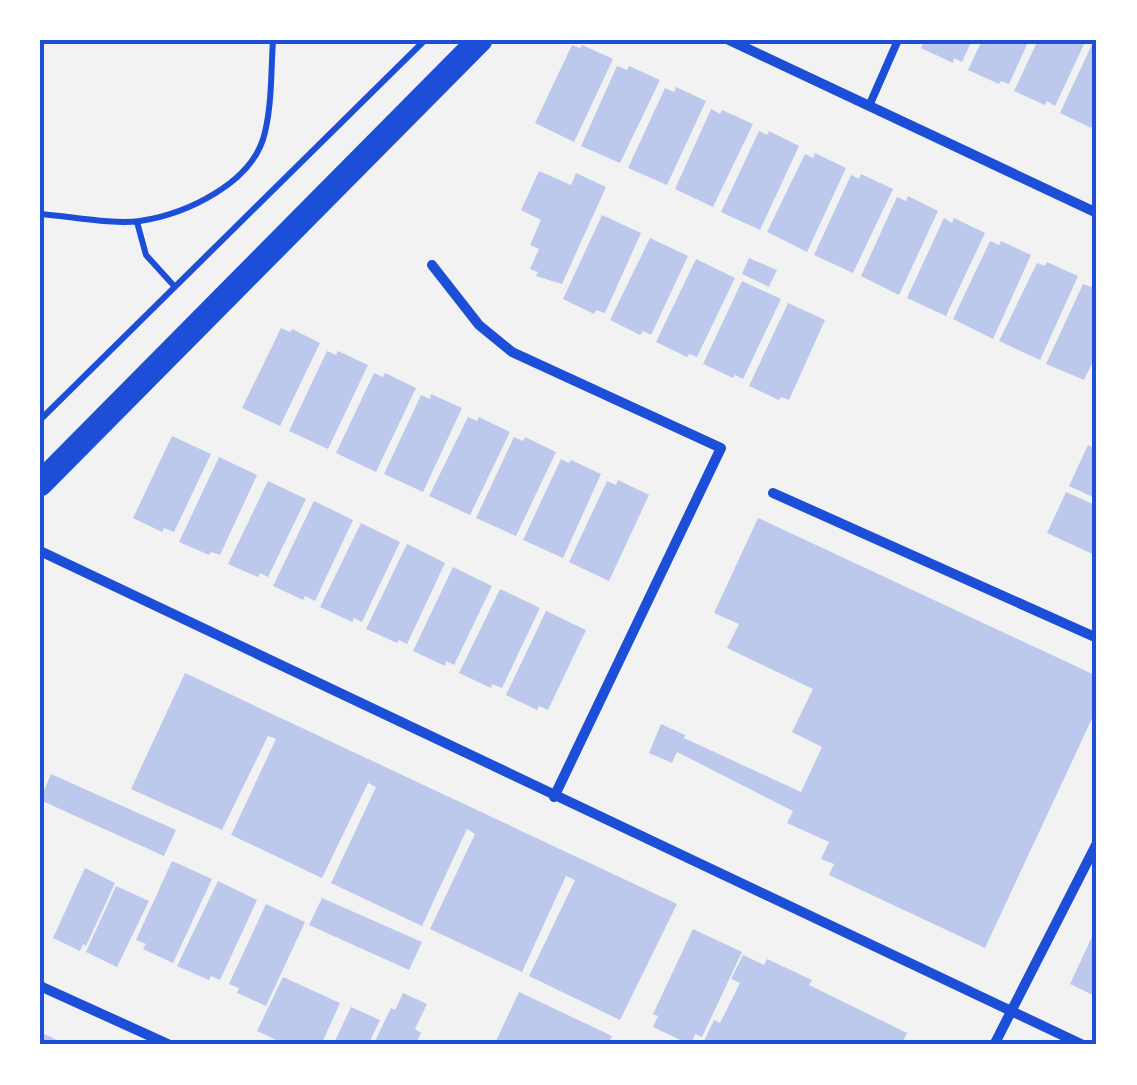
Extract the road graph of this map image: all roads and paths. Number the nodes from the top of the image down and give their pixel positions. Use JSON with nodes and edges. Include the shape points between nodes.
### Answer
{"nodes":[{"id":1,"x":273,"y":40,"type":"edge"},
{"id":2,"x":424,"y":40,"type":"edge"},
{"id":3,"x":480,"y":40,"type":"edge"},
{"id":4,"x":728,"y":40,"type":"edge"},
{"id":5,"x":898,"y":40,"type":"edge"},
{"id":6,"x":869,"y":106,"type":"junction"},
{"id":7,"x":1097,"y":213,"type":"edge"},
{"id":8,"x":40,"y":214,"type":"edge"},
{"id":9,"x":137,"y":222,"type":"junction"},
{"id":10,"x":432,"y":266,"type":"dead end"},
{"id":11,"x":175,"y":286,"type":"junction"},
{"id":12,"x":40,"y":420,"type":"edge"},
{"id":13,"x":40,"y":484,"type":"edge"},
{"id":14,"x":773,"y":493,"type":"dead end"},
{"id":15,"x":40,"y":551,"type":"edge"},
{"id":16,"x":1097,"y":638,"type":"edge"},
{"id":17,"x":554,"y":797,"type":"junction"},
{"id":18,"x":1097,"y":843,"type":"edge"},
{"id":19,"x":40,"y":986,"type":"edge"},
{"id":20,"x":1010,"y":1010,"type":"junction"},
{"id":21,"x":170,"y":1045,"type":"edge"},
{"id":22,"x":994,"y":1045,"type":"edge"},
{"id":23,"x":1083,"y":1045,"type":"edge"}],
"edges":[{"from":1,"to":9,"type":"path","via":[[265,134],[252,162],[224,188]]},
{"from":2,"to":11,"type":"path"},
{"from":3,"to":13,"type":"main road"},
{"from":4,"to":6,"type":"street"},
{"from":5,"to":6,"type":"lane"},
{"from":6,"to":7,"type":"street"},
{"from":8,"to":9,"type":"path"},
{"from":9,"to":11,"type":"path","via":[[146,255]]},
{"from":10,"to":17,"type":"street","via":[[478,325],[512,352],[721,448]]},
{"from":11,"to":12,"type":"path"},
{"from":14,"to":16,"type":"street"},
{"from":15,"to":17,"type":"street"},
{"from":17,"to":20,"type":"street"},
{"from":18,"to":20,"type":"street"},
{"from":19,"to":21,"type":"street"},
{"from":20,"to":22,"type":"street"},
{"from":20,"to":23,"type":"street"}]}
